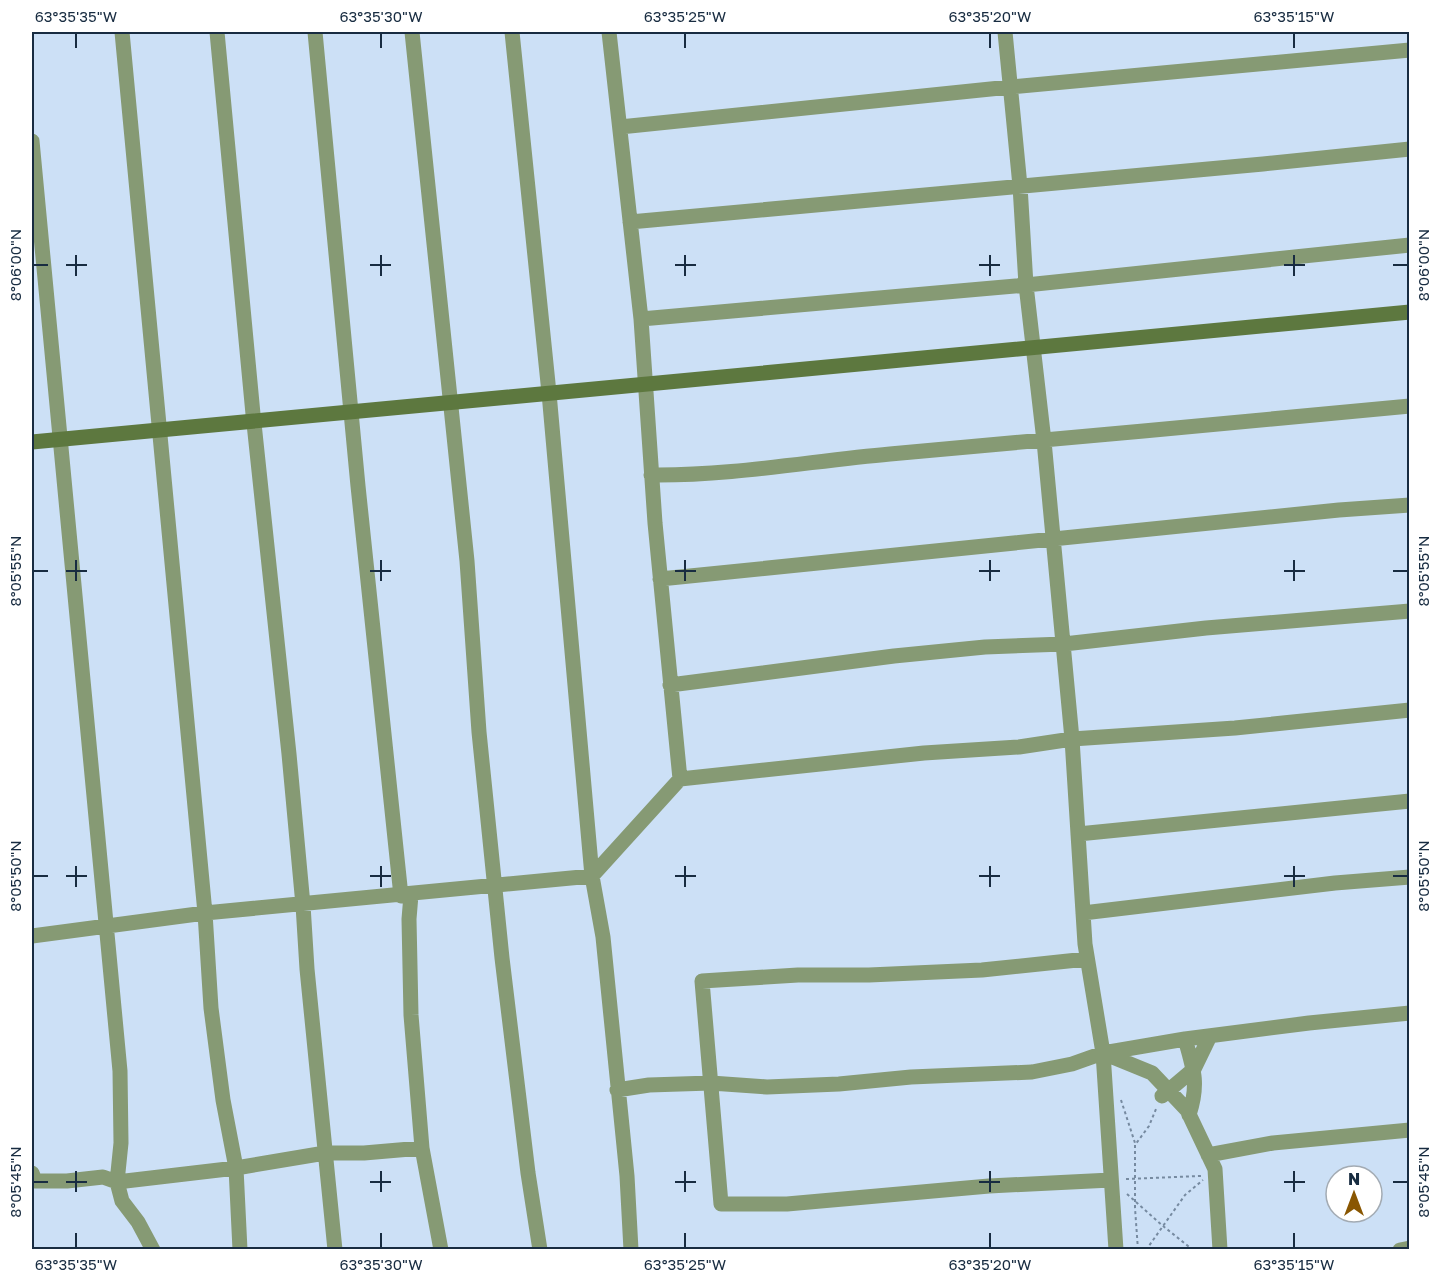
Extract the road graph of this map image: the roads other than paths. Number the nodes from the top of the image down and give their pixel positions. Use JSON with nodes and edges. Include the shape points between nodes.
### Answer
{"nodes":[{"id":1,"x":122,"y":32,"type":"edge"},
{"id":2,"x":217,"y":32,"type":"edge"},
{"id":3,"x":315,"y":32,"type":"edge"},
{"id":4,"x":412,"y":32,"type":"edge"},
{"id":5,"x":512,"y":32,"type":"edge"},
{"id":6,"x":609,"y":32,"type":"edge"},
{"id":7,"x":1005,"y":32,"type":"edge"},
{"id":8,"x":1410,"y":50,"type":"edge"},
{"id":9,"x":1010,"y":87,"type":"junction"},
{"id":10,"x":620,"y":127,"type":"junction"},
{"id":11,"x":32,"y":141,"type":"edge"},
{"id":12,"x":1410,"y":149,"type":"edge"},
{"id":13,"x":1020,"y":186,"type":"junction"},
{"id":14,"x":630,"y":222,"type":"junction"},
{"id":15,"x":1410,"y":245,"type":"edge"},
{"id":16,"x":1026,"y":285,"type":"junction"},
{"id":17,"x":1410,"y":312,"type":"edge"},
{"id":18,"x":641,"y":319,"type":"junction"},
{"id":19,"x":1032,"y":348,"type":"junction"},
{"id":20,"x":645,"y":384,"type":"junction"},
{"id":21,"x":549,"y":393,"type":"junction"},
{"id":22,"x":451,"y":402,"type":"junction"},
{"id":23,"x":1410,"y":406,"type":"edge"},
{"id":24,"x":351,"y":411,"type":"junction"},
{"id":25,"x":254,"y":420,"type":"junction"},
{"id":26,"x":159,"y":429,"type":"junction"},
{"id":27,"x":61,"y":439,"type":"junction"},
{"id":28,"x":1044,"y":441,"type":"junction"},
{"id":29,"x":32,"y":442,"type":"edge"},
{"id":30,"x":651,"y":475,"type":"junction"},
{"id":31,"x":1410,"y":506,"type":"edge"},
{"id":32,"x":1053,"y":539,"type":"junction"},
{"id":33,"x":660,"y":579,"type":"junction"},
{"id":34,"x":1410,"y":611,"type":"edge"},
{"id":35,"x":1064,"y":644,"type":"junction"},
{"id":36,"x":670,"y":685,"type":"junction"},
{"id":37,"x":1410,"y":710,"type":"edge"},
{"id":38,"x":1072,"y":739,"type":"junction"},
{"id":39,"x":680,"y":779,"type":"junction"},
{"id":40,"x":1410,"y":801,"type":"edge"},
{"id":41,"x":1078,"y":834,"type":"junction"},
{"id":42,"x":592,"y":876,"type":"junction"},
{"id":43,"x":1410,"y":878,"type":"edge"},
{"id":44,"x":496,"y":886,"type":"junction"},
{"id":45,"x":406,"y":895,"type":"junction"},
{"id":46,"x":303,"y":905,"type":"junction"},
{"id":47,"x":206,"y":913,"type":"junction"},
{"id":48,"x":1083,"y":914,"type":"junction"},
{"id":49,"x":105,"y":927,"type":"junction"},
{"id":50,"x":32,"y":936,"type":"edge"},
{"id":51,"x":1088,"y":959,"type":"junction"},
{"id":52,"x":1410,"y":1013,"type":"edge"},
{"id":53,"x":1210,"y":1036,"type":"junction"},
{"id":54,"x":1185,"y":1040,"type":"junction"},
{"id":55,"x":1103,"y":1053,"type":"junction"},
{"id":56,"x":1194,"y":1069,"type":"junction"},
{"id":57,"x":711,"y":1083,"type":"junction"},
{"id":58,"x":617,"y":1090,"type":"junction"},
{"id":59,"x":1166,"y":1094,"type":"junction"},
{"id":60,"x":1189,"y":1115,"type":"junction"},
{"id":61,"x":1410,"y":1130,"type":"edge"},
{"id":62,"x":422,"y":1148,"type":"junction"},
{"id":63,"x":325,"y":1153,"type":"junction"},
{"id":64,"x":1208,"y":1155,"type":"junction"},
{"id":65,"x":236,"y":1168,"type":"junction"},
{"id":66,"x":32,"y":1173,"type":"edge"},
{"id":67,"x":1111,"y":1180,"type":"junction"},
{"id":68,"x":117,"y":1182,"type":"junction"},
{"id":69,"x":1410,"y":1248,"type":"edge"},
{"id":70,"x":153,"y":1250,"type":"edge"},
{"id":71,"x":240,"y":1250,"type":"edge"},
{"id":72,"x":335,"y":1250,"type":"edge"},
{"id":73,"x":441,"y":1250,"type":"edge"},
{"id":74,"x":540,"y":1250,"type":"edge"},
{"id":75,"x":631,"y":1250,"type":"edge"},
{"id":76,"x":1116,"y":1250,"type":"edge"},
{"id":77,"x":1220,"y":1250,"type":"edge"},
{"id":78,"x":1400,"y":1250,"type":"edge"}],
"edges":[{"from":1,"to":26,"type":"street"},
{"from":2,"to":25,"type":"street"},
{"from":3,"to":24,"type":"street"},
{"from":4,"to":22,"type":"street"},
{"from":5,"to":21,"type":"street"},
{"from":6,"to":10,"type":"street"},
{"from":7,"to":9,"type":"street"},
{"from":8,"to":9,"type":"street"},
{"from":9,"to":10,"type":"street"},
{"from":9,"to":13,"type":"street"},
{"from":10,"to":14,"type":"street"},
{"from":11,"to":27,"type":"street"},
{"from":12,"to":13,"type":"street"},
{"from":13,"to":14,"type":"street"},
{"from":13,"to":16,"type":"street"},
{"from":14,"to":18,"type":"street"},
{"from":15,"to":16,"type":"street"},
{"from":16,"to":18,"type":"street"},
{"from":16,"to":19,"type":"street"},
{"from":17,"to":19,"type":"street"},
{"from":18,"to":20,"type":"street"},
{"from":19,"to":20,"type":"street"},
{"from":19,"to":28,"type":"street"},
{"from":20,"to":21,"type":"street"},
{"from":20,"to":30,"type":"street"},
{"from":21,"to":22,"type":"street"},
{"from":21,"to":42,"type":"street"},
{"from":22,"to":24,"type":"street"},
{"from":22,"to":44,"type":"street"},
{"from":23,"to":28,"type":"street"},
{"from":24,"to":25,"type":"street"},
{"from":24,"to":45,"type":"street"},
{"from":25,"to":26,"type":"street"},
{"from":25,"to":46,"type":"street"},
{"from":26,"to":27,"type":"street"},
{"from":26,"to":47,"type":"street"},
{"from":27,"to":29,"type":"street"},
{"from":27,"to":49,"type":"street"},
{"from":28,"to":30,"type":"street","via":[[721,473]]},
{"from":28,"to":32,"type":"street"},
{"from":30,"to":33,"type":"street"},
{"from":31,"to":32,"type":"street"},
{"from":32,"to":33,"type":"street"},
{"from":32,"to":35,"type":"street"},
{"from":33,"to":36,"type":"street"},
{"from":34,"to":35,"type":"street"},
{"from":35,"to":36,"type":"street","via":[[916,654]]},
{"from":35,"to":38,"type":"street"},
{"from":36,"to":39,"type":"street"},
{"from":37,"to":38,"type":"street"},
{"from":38,"to":39,"type":"street"},
{"from":38,"to":41,"type":"street"},
{"from":39,"to":42,"type":"street"},
{"from":40,"to":41,"type":"street"},
{"from":41,"to":48,"type":"street"},
{"from":42,"to":44,"type":"street"},
{"from":42,"to":58,"type":"street","via":[[603,937]]},
{"from":43,"to":48,"type":"street","via":[[1335,883]]},
{"from":44,"to":45,"type":"street"},
{"from":44,"to":74,"type":"street"},
{"from":45,"to":46,"type":"street"},
{"from":45,"to":62,"type":"street"},
{"from":46,"to":47,"type":"street"},
{"from":46,"to":63,"type":"street"},
{"from":47,"to":49,"type":"street"},
{"from":47,"to":65,"type":"street","via":[[211,1008]]},
{"from":48,"to":51,"type":"street"},
{"from":49,"to":50,"type":"street"},
{"from":49,"to":68,"type":"street","via":[[120,1071]]},
{"from":51,"to":55,"type":"street"},
{"from":51,"to":57,"type":"street","via":[[982,970],[702,981]]},
{"from":52,"to":53,"type":"street"},
{"from":53,"to":54,"type":"street"},
{"from":53,"to":56,"type":"street"},
{"from":54,"to":55,"type":"street"},
{"from":54,"to":56,"type":"street"},
{"from":55,"to":57,"type":"street","via":[[1032,1072],[767,1087]]},
{"from":55,"to":59,"type":"street","via":[[1152,1073]]},
{"from":55,"to":67,"type":"street"},
{"from":56,"to":59,"type":"street"},
{"from":56,"to":60,"type":"street","via":[[1195,1096]]},
{"from":57,"to":58,"type":"street"},
{"from":57,"to":67,"type":"street","via":[[721,1204],[787,1204],[989,1186]]},
{"from":58,"to":75,"type":"street"},
{"from":59,"to":60,"type":"street"},
{"from":60,"to":64,"type":"street"},
{"from":61,"to":64,"type":"street","via":[[1273,1143]]},
{"from":62,"to":63,"type":"street"},
{"from":62,"to":73,"type":"street"},
{"from":63,"to":65,"type":"street"},
{"from":63,"to":72,"type":"street"},
{"from":64,"to":77,"type":"street","via":[[1217,1175]]},
{"from":65,"to":68,"type":"street"},
{"from":65,"to":71,"type":"street"},
{"from":66,"to":68,"type":"street","via":[[35,1181],[103,1177]]},
{"from":67,"to":76,"type":"street"},
{"from":68,"to":70,"type":"street","via":[[122,1201]]},
{"from":69,"to":78,"type":"street"}]}
